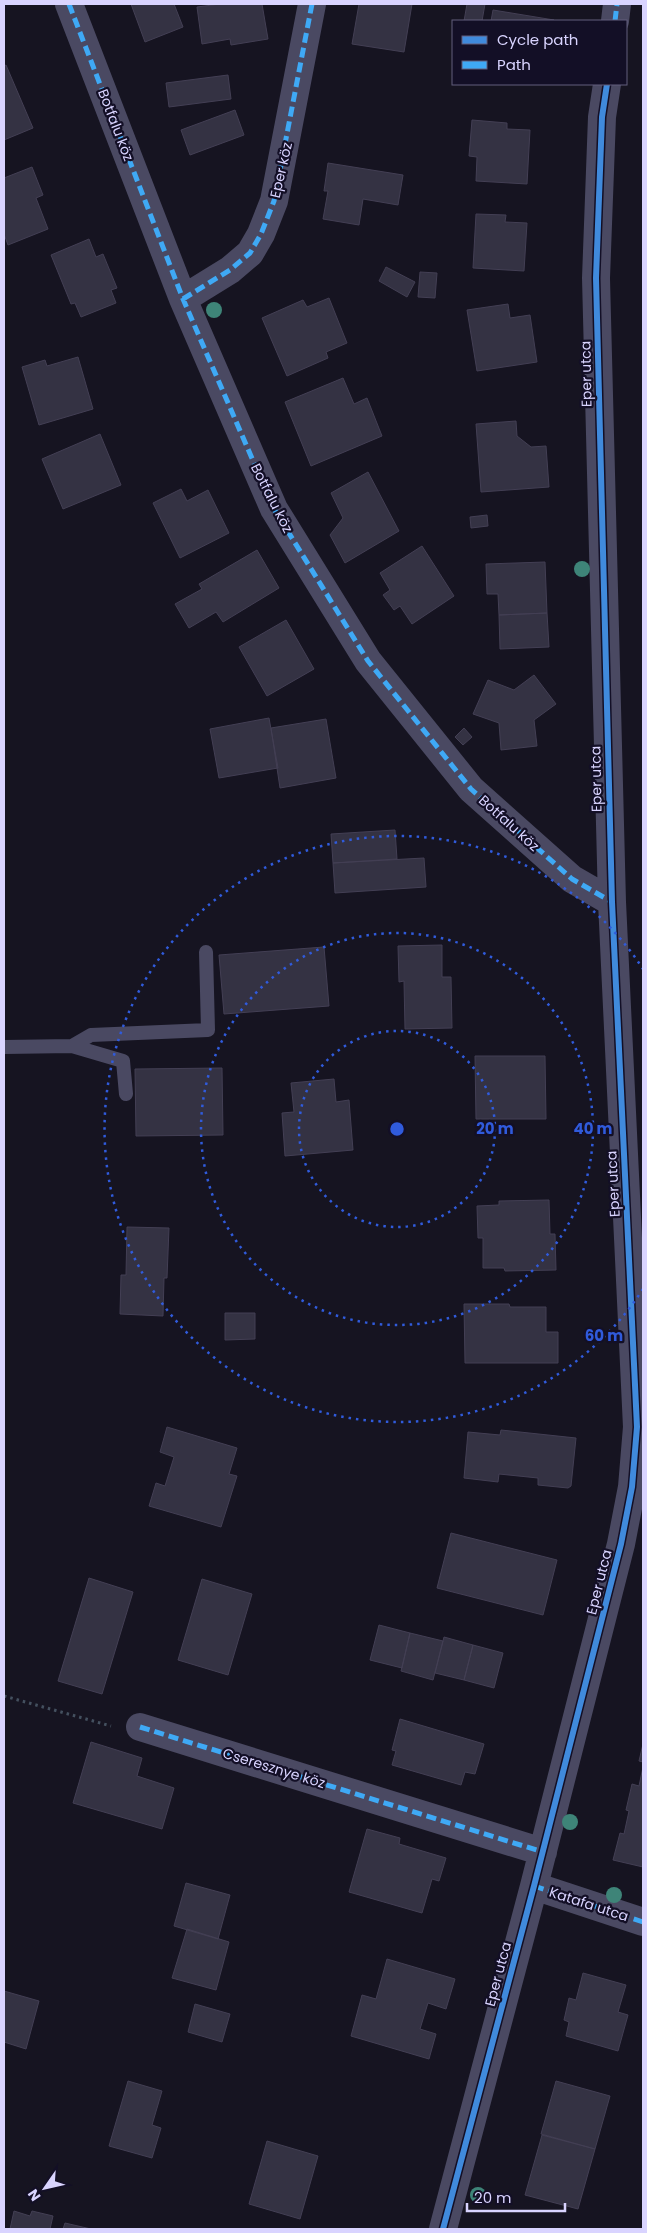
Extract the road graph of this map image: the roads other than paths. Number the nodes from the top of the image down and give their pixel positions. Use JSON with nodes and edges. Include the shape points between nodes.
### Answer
{"nodes":[{"id":1,"x":69,"y":4,"type":"edge"},
{"id":2,"x":312,"y":4,"type":"edge"},
{"id":3,"x":617,"y":4,"type":"edge"},
{"id":4,"x":615,"y":20,"type":"edge"},
{"id":5,"x":607,"y":85,"type":"edge"},
{"id":6,"x":183,"y":298,"type":"junction"},
{"id":7,"x":612,"y":902,"type":"junction"},
{"id":8,"x":206,"y":952,"type":"dead end"},
{"id":9,"x":72,"y":1046,"type":"junction"},
{"id":10,"x":4,"y":1047,"type":"edge"},
{"id":11,"x":126,"y":1094,"type":"dead end"},
{"id":12,"x":638,"y":1487,"type":"edge"},
{"id":13,"x":140,"y":1727,"type":"road end"},
{"id":14,"x":543,"y":1852,"type":"junction"},
{"id":15,"x":534,"y":1886,"type":"junction"},
{"id":16,"x":643,"y":1922,"type":"edge"},
{"id":17,"x":443,"y":2229,"type":"edge"}],
"edges":[{"from":1,"to":6,"type":"street","name":"Botfalu köz"},
{"from":2,"to":6,"type":"street","name":"Eper köz","via":[[274,201],[261,234],[250,253],[230,270]]},
{"from":3,"to":4,"type":"street"},
{"from":5,"to":7,"type":"street","name":"Eper utca","via":[[602,117],[596,278]]},
{"from":6,"to":7,"type":"street","name":"Botfalu köz","via":[[274,509],[368,661],[471,789],[572,879]]},
{"from":7,"to":12,"type":"street","name":"Eper utca"},
{"from":8,"to":9,"type":"lane","via":[[208,1030],[91,1035]]},
{"from":9,"to":10,"type":"lane"},
{"from":9,"to":11,"type":"lane","via":[[123,1061]]},
{"from":12,"to":14,"type":"street","name":"Eper utca"},
{"from":13,"to":14,"type":"street","name":"Cseresznye köz"},
{"from":14,"to":15,"type":"street","name":"Eper utca"},
{"from":15,"to":16,"type":"street","name":"Katafa utca"},
{"from":15,"to":17,"type":"street","name":"Eper utca"}]}
